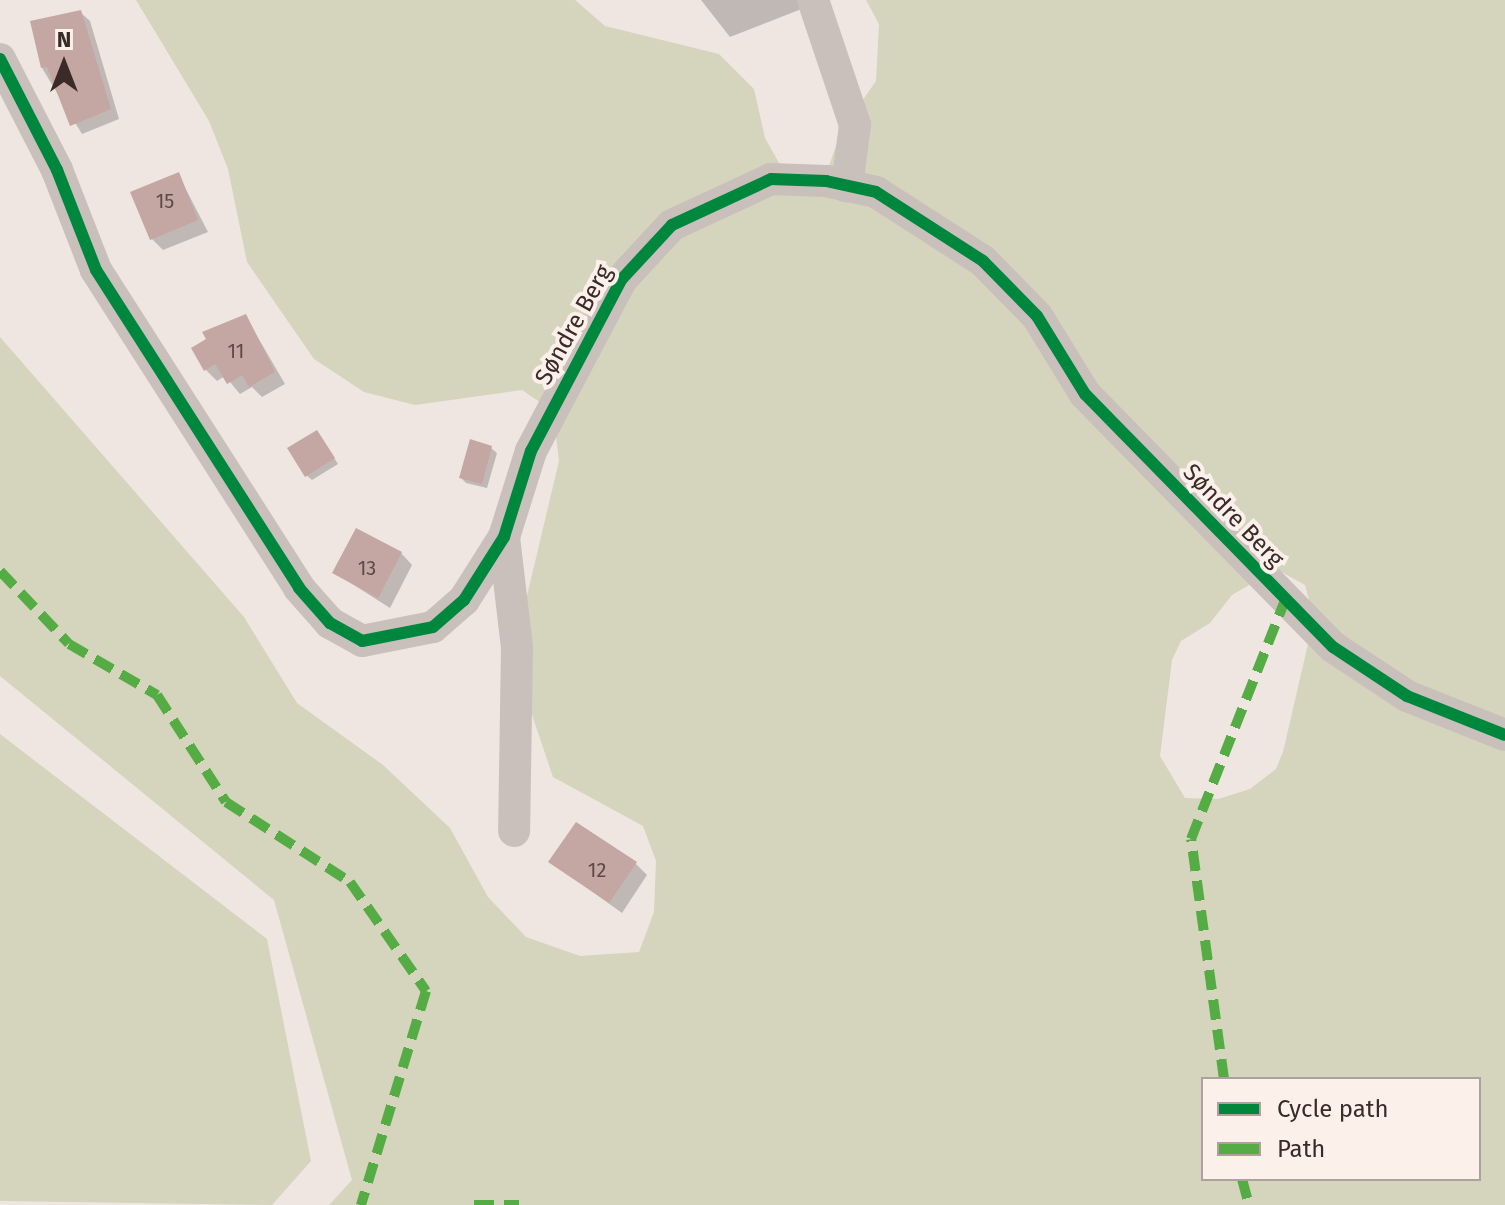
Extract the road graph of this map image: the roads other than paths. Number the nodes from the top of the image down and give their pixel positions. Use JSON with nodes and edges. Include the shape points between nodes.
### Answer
{"nodes":[{"id":1,"x":813,"y":0,"type":"edge"},
{"id":2,"x":0,"y":59,"type":"edge"},
{"id":3,"x":847,"y":186,"type":"junction"},
{"id":4,"x":504,"y":537,"type":"junction"},
{"id":5,"x":1505,"y":735,"type":"edge"},
{"id":6,"x":514,"y":831,"type":"dead end"}],
"edges":[{"from":1,"to":3,"type":"street","via":[[855,125]]},
{"from":2,"to":4,"type":"street","name":"Søndre Berg","via":[[57,170],[96,270],[299,588],[330,623],[362,641],[433,627],[464,600]]},
{"from":3,"to":4,"type":"street","name":"Søndre Berg","via":[[771,179],[672,225],[621,280],[531,451]]},
{"from":3,"to":5,"type":"street","name":"Søndre Berg","via":[[876,192],[983,261],[1037,316],[1085,394],[1333,647],[1407,696]]},
{"from":4,"to":6,"type":"street","via":[[517,647]]}]}
